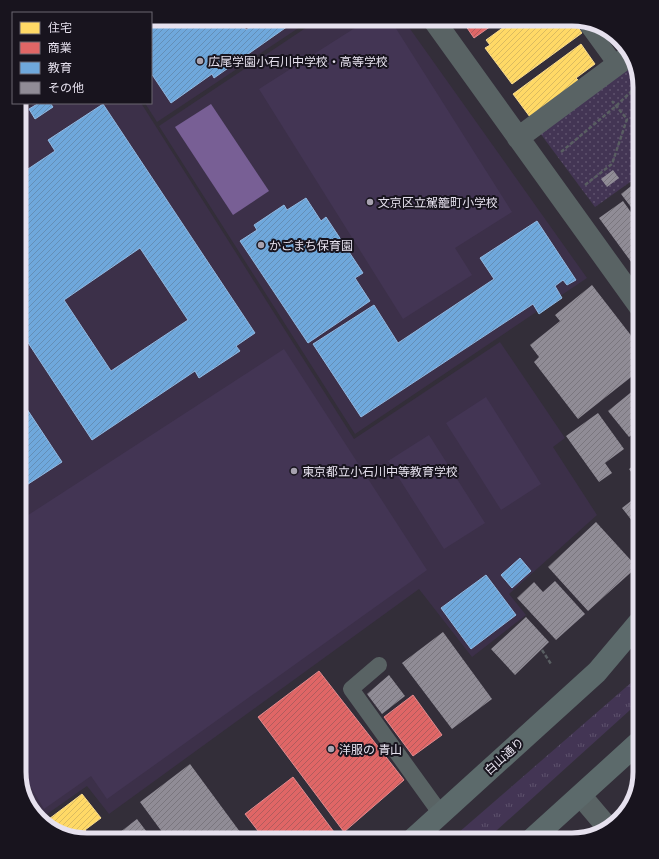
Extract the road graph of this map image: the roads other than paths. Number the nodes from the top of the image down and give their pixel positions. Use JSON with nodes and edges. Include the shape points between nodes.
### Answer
{"nodes":[{"id":1,"x":438,"y":26,"type":"edge"},
{"id":2,"x":593,"y":30,"type":"edge"},
{"id":3,"x":624,"y":60,"type":"edge"},
{"id":4,"x":518,"y":138,"type":"junction"},
{"id":5,"x":633,"y":296,"type":"edge"},
{"id":6,"x":633,"y":629,"type":"edge"},
{"id":7,"x":379,"y":665,"type":"dead end"},
{"id":8,"x":633,"y":748,"type":"edge"},
{"id":9,"x":581,"y":796,"type":"junction"},
{"id":10,"x":441,"y":814,"type":"junction"},
{"id":11,"x":605,"y":824,"type":"edge"},
{"id":12,"x":420,"y":833,"type":"edge"},
{"id":13,"x":539,"y":833,"type":"edge"}],
"edges":[{"from":1,"to":4,"type":"street"},
{"from":2,"to":3,"type":"lane"},
{"from":3,"to":4,"type":"street"},
{"from":4,"to":5,"type":"street"},
{"from":6,"to":10,"type":"highway","name":"白山通り","via":[[596,672]]},
{"from":7,"to":10,"type":"lane","via":[[352,689]]},
{"from":8,"to":9,"type":"highway"},
{"from":9,"to":11,"type":"street"},
{"from":9,"to":13,"type":"highway"},
{"from":10,"to":12,"type":"highway","name":"白山通り"}]}
